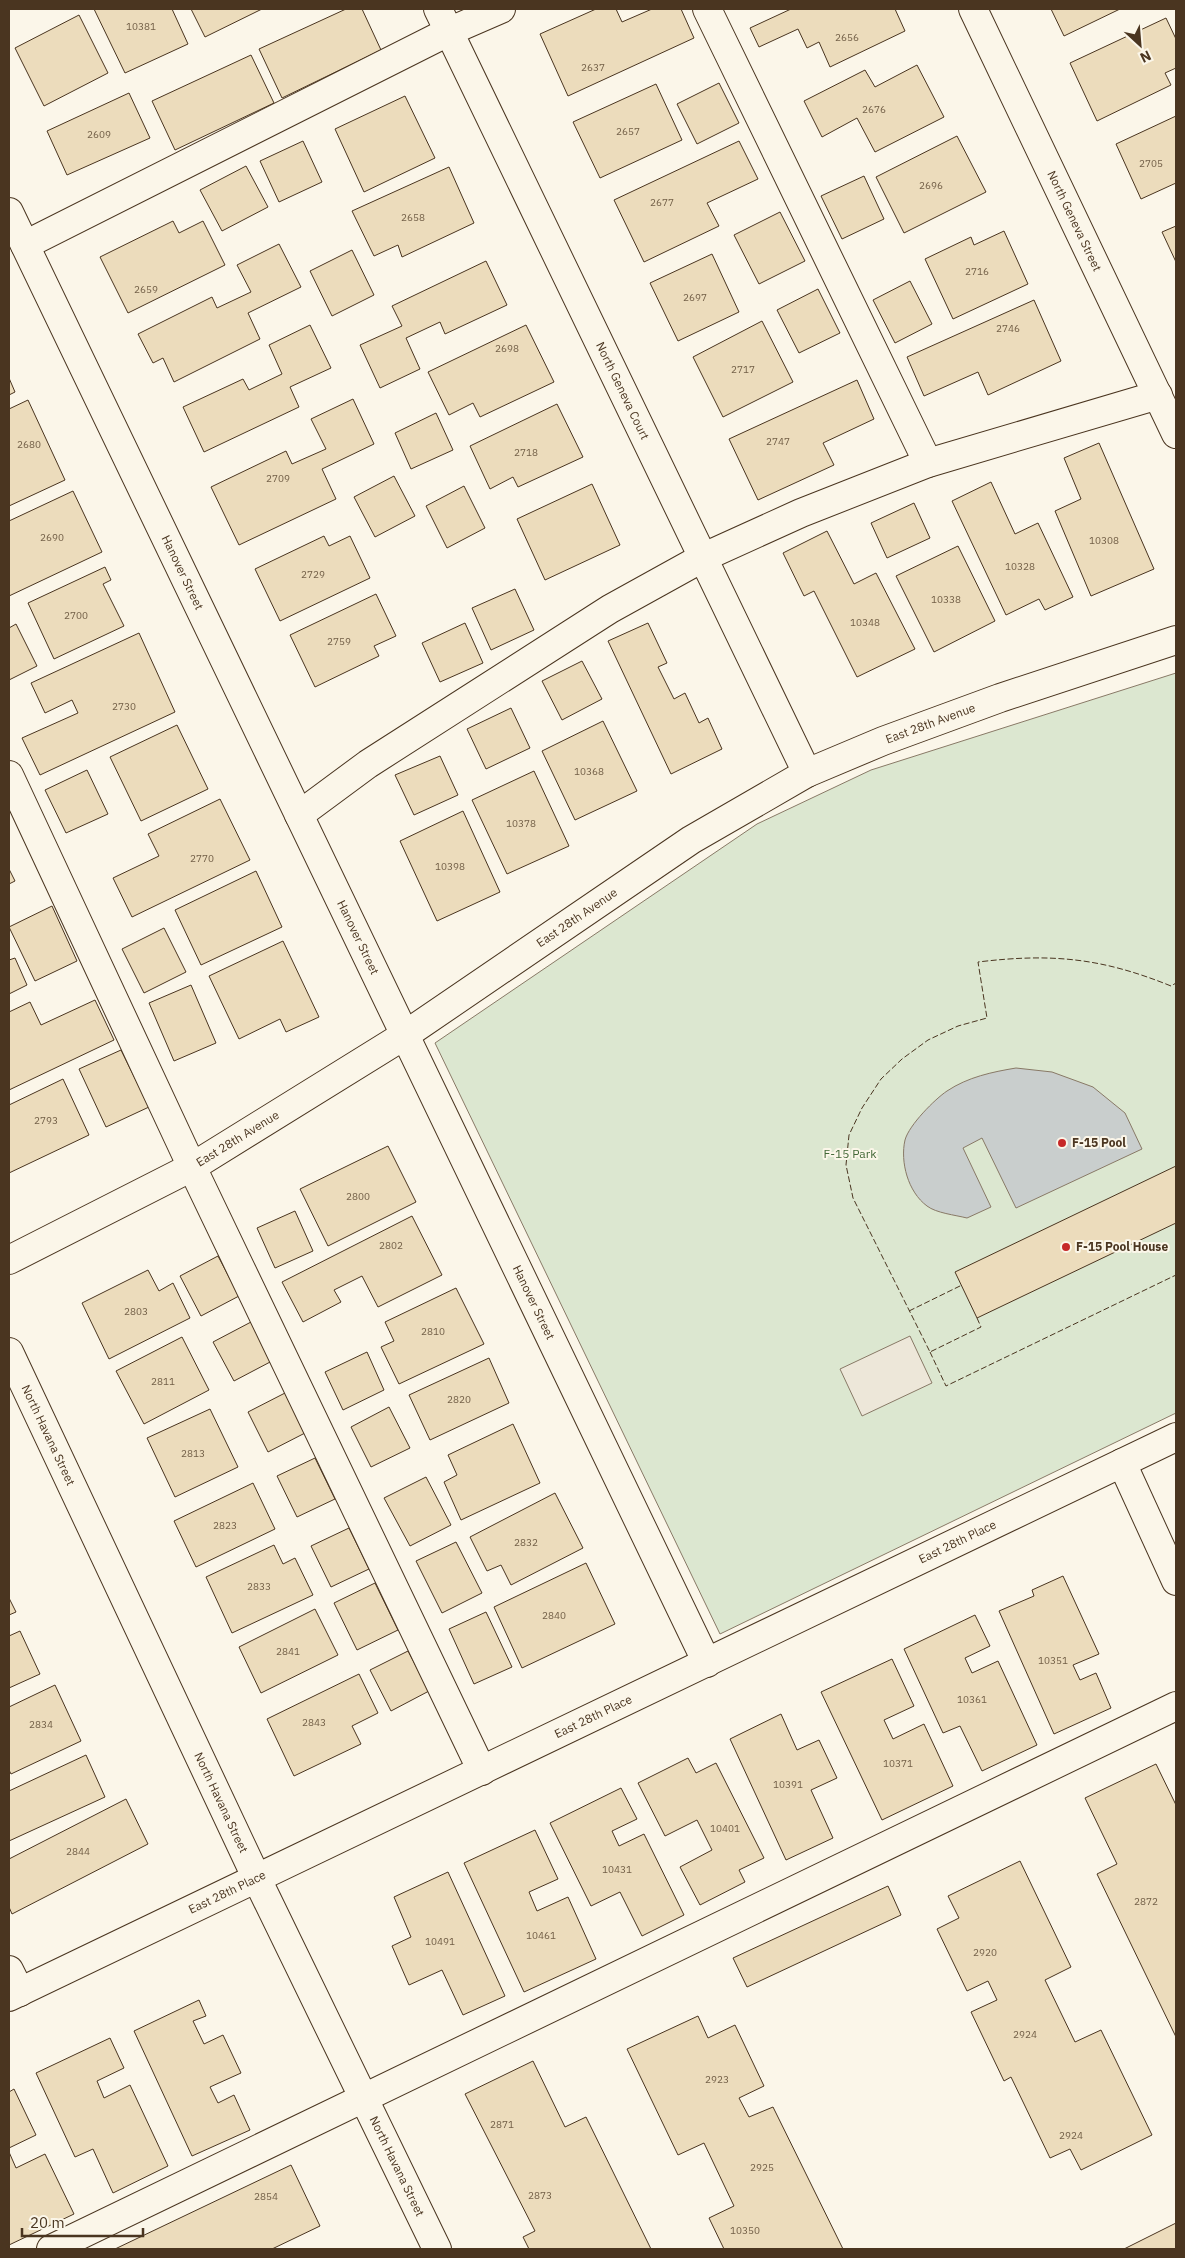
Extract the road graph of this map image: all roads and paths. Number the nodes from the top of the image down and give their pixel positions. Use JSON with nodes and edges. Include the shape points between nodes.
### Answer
{"nodes":[{"id":1,"x":501,"y":9,"type":"edge"},
{"id":2,"x":707,"y":9,"type":"edge"},
{"id":3,"x":974,"y":9,"type":"edge"},
{"id":4,"x":443,"y":20,"type":"edge"},
{"id":5,"x":9,"y":212,"type":"edge"},
{"id":6,"x":24,"y":245,"type":"junction"},
{"id":7,"x":1158,"y":395,"type":"junction"},
{"id":8,"x":1176,"y":434,"type":"edge"},
{"id":9,"x":928,"y":464,"type":"junction"},
{"id":10,"x":704,"y":558,"type":"junction"},
{"id":11,"x":1176,"y":640,"type":"edge"},
{"id":12,"x":807,"y":773,"type":"junction"},
{"id":13,"x":9,"y":775,"type":"edge"},
{"id":14,"x":299,"y":814,"type":"junction"},
{"id":15,"x":405,"y":1035,"type":"junction"},
{"id":16,"x":192,"y":1167,"type":"junction"},
{"id":17,"x":9,"y":1260,"type":"edge"},
{"id":18,"x":9,"y":1352,"type":"edge"},
{"id":19,"x":1176,"y":1437,"type":"edge"},
{"id":20,"x":1122,"y":1463,"type":"junction"},
{"id":21,"x":1176,"y":1581,"type":"edge"},
{"id":22,"x":707,"y":1663,"type":"junction"},
{"id":23,"x":1176,"y":1706,"type":"edge"},
{"id":24,"x":482,"y":1771,"type":"junction"},
{"id":25,"x":257,"y":1879,"type":"junction"},
{"id":26,"x":12,"y":1986,"type":"edge"},
{"id":27,"x":365,"y":2098,"type":"junction"},
{"id":28,"x":51,"y":2249,"type":"edge"},
{"id":29,"x":437,"y":2249,"type":"edge"}],
"edges":[{"from":1,"to":4,"type":"street"},
{"from":2,"to":9,"type":"street"},
{"from":3,"to":7,"type":"street","name":"North Geneva Street"},
{"from":4,"to":6,"type":"street"},
{"from":4,"to":10,"type":"street","name":"North Geneva Court"},
{"from":5,"to":6,"type":"street","name":"Hanover Street"},
{"from":6,"to":14,"type":"street","name":"Hanover Street"},
{"from":7,"to":8,"type":"street","name":"North Geneva Street"},
{"from":7,"to":9,"type":"street"},
{"from":9,"to":10,"type":"street","via":[[801,513]]},
{"from":10,"to":12,"type":"street","name":"North Geneva Court"},
{"from":10,"to":14,"type":"street","via":[[610,609],[368,764]]},
{"from":11,"to":12,"type":"street","name":"East 28th Avenue","via":[[1000,698]]},
{"from":12,"to":15,"type":"street","name":"East 28th Avenue","via":[[653,864]]},
{"from":13,"to":16,"type":"street"},
{"from":14,"to":15,"type":"street","name":"Hanover Street"},
{"from":15,"to":16,"type":"street","name":"East 28th Avenue"},
{"from":15,"to":22,"type":"street","name":"Hanover Street"},
{"from":16,"to":17,"type":"street","name":"East 28th Avenue"},
{"from":16,"to":24,"type":"street"},
{"from":18,"to":25,"type":"street","name":"North Havana Street"},
{"from":19,"to":20,"type":"street","name":"East 28th Place"},
{"from":20,"to":21,"type":"street"},
{"from":20,"to":22,"type":"street","name":"East 28th Place"},
{"from":22,"to":24,"type":"street","name":"East 28th Place"},
{"from":23,"to":27,"type":"street"},
{"from":24,"to":25,"type":"street","name":"East 28th Place"},
{"from":25,"to":26,"type":"street","name":"East 28th Place"},
{"from":25,"to":27,"type":"street","name":"North Havana Street"},
{"from":27,"to":28,"type":"street"},
{"from":27,"to":29,"type":"street","name":"North Havana Street"}]}
